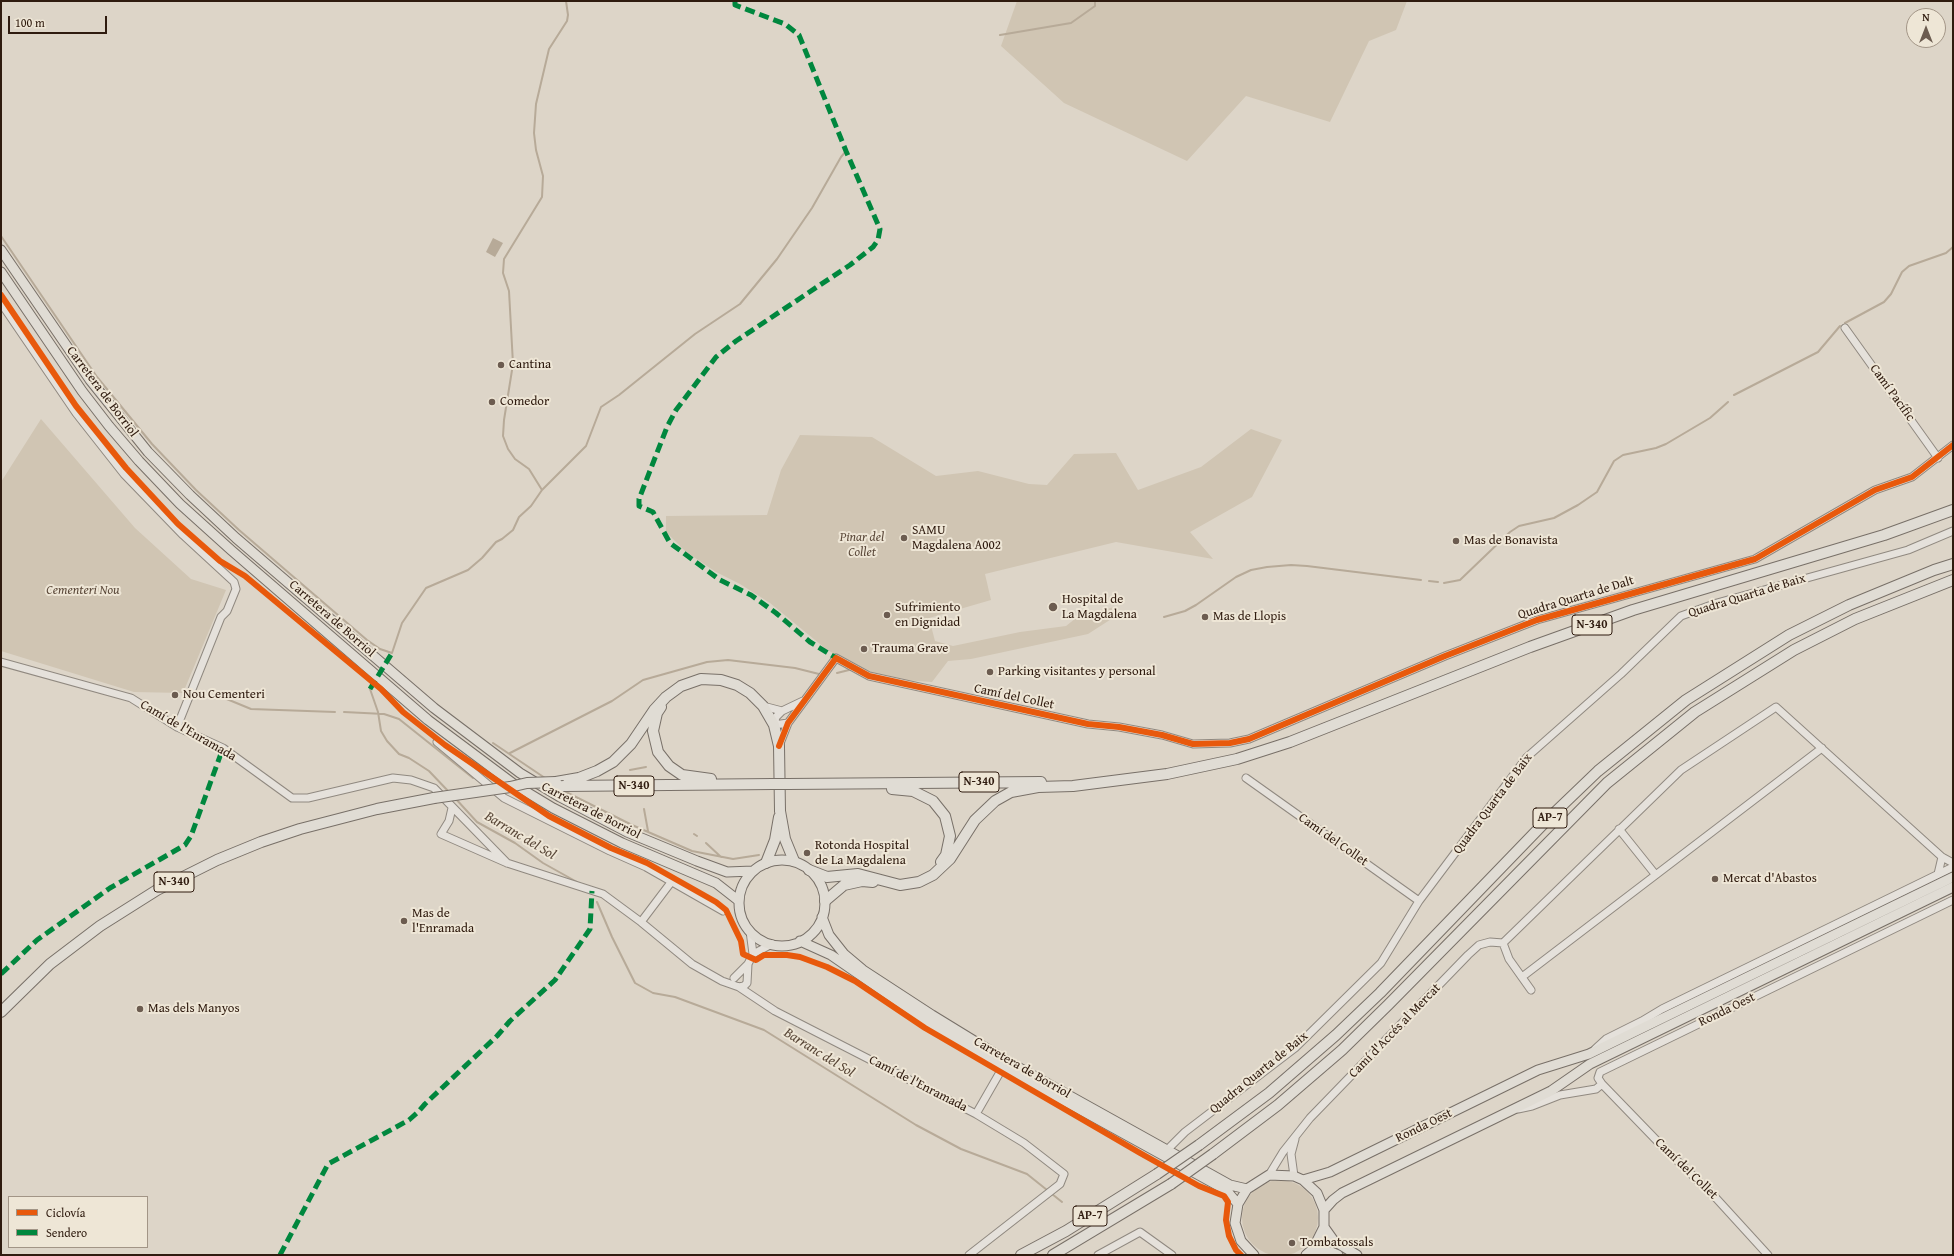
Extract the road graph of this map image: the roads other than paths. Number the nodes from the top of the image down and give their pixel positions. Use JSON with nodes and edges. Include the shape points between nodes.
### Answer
{"nodes":[{"id":1,"x":1,"y":250,"type":"edge"},
{"id":2,"x":1,"y":272,"type":"edge"},
{"id":3,"x":1,"y":303,"type":"edge"},
{"id":4,"x":1845,"y":328,"type":"dead end"},
{"id":5,"x":1953,"y":445,"type":"edge"},
{"id":6,"x":1938,"y":458,"type":"junction"},
{"id":7,"x":1953,"y":510,"type":"edge"},
{"id":8,"x":1953,"y":532,"type":"edge"},
{"id":9,"x":1953,"y":564,"type":"edge"},
{"id":10,"x":1953,"y":580,"type":"edge"},
{"id":11,"x":1,"y":662,"type":"edge"},
{"id":12,"x":666,"y":697,"type":"junction"},
{"id":13,"x":805,"y":700,"type":"junction"},
{"id":14,"x":763,"y":706,"type":"junction"},
{"id":15,"x":782,"y":712,"type":"junction"},
{"id":16,"x":788,"y":723,"type":"junction"},
{"id":17,"x":774,"y":725,"type":"junction"},
{"id":18,"x":177,"y":727,"type":"junction"},
{"id":19,"x":436,"y":742,"type":"dead end"},
{"id":20,"x":1193,"y":744,"type":"joint"},
{"id":21,"x":779,"y":746,"type":"junction"},
{"id":22,"x":1822,"y":748,"type":"junction"},
{"id":23,"x":1246,"y":778,"type":"dead end"},
{"id":24,"x":1097,"y":782,"type":"junction"},
{"id":25,"x":560,"y":784,"type":"junction"},
{"id":26,"x":759,"y":784,"type":"junction"},
{"id":27,"x":841,"y":784,"type":"junction"},
{"id":28,"x":452,"y":808,"type":"junction"},
{"id":29,"x":780,"y":811,"type":"junction"},
{"id":30,"x":1619,"y":829,"type":"junction"},
{"id":31,"x":1942,"y":857,"type":"junction"},
{"id":32,"x":794,"y":861,"type":"junction"},
{"id":33,"x":507,"y":863,"type":"junction"},
{"id":34,"x":766,"y":863,"type":"junction"},
{"id":35,"x":1953,"y":863,"type":"edge"},
{"id":36,"x":1953,"y":867,"type":"edge"},
{"id":37,"x":809,"y":870,"type":"junction"},
{"id":38,"x":753,"y":871,"type":"junction"},
{"id":39,"x":1655,"y":874,"type":"junction"},
{"id":40,"x":1938,"y":874,"type":"junction"},
{"id":41,"x":933,"y":875,"type":"junction"},
{"id":42,"x":1953,"y":877,"type":"edge"},
{"id":43,"x":672,"y":881,"type":"junction"},
{"id":44,"x":890,"y":883,"type":"junction"},
{"id":45,"x":1953,"y":887,"type":"edge"},
{"id":46,"x":1953,"y":900,"type":"edge"},
{"id":47,"x":739,"y":901,"type":"junction"},
{"id":48,"x":825,"y":901,"type":"junction"},
{"id":49,"x":1419,"y":901,"type":"junction"},
{"id":50,"x":723,"y":911,"type":"dead end"},
{"id":51,"x":822,"y":917,"type":"junction"},
{"id":52,"x":641,"y":922,"type":"junction"},
{"id":53,"x":750,"y":931,"type":"junction"},
{"id":54,"x":800,"y":941,"type":"junction"},
{"id":55,"x":1503,"y":943,"type":"junction"},
{"id":56,"x":772,"y":944,"type":"junction"},
{"id":57,"x":753,"y":954,"type":"junction"},
{"id":58,"x":748,"y":964,"type":"junction"},
{"id":59,"x":1522,"y":977,"type":"junction"},
{"id":60,"x":747,"y":980,"type":"junction"},
{"id":61,"x":737,"y":981,"type":"junction"},
{"id":62,"x":1532,"y":990,"type":"dead end"},
{"id":63,"x":756,"y":999,"type":"junction"},
{"id":64,"x":1,"y":1012,"type":"edge"},
{"id":65,"x":1589,"y":1054,"type":"junction"},
{"id":66,"x":1003,"y":1067,"type":"junction"},
{"id":67,"x":1602,"y":1084,"type":"junction"},
{"id":68,"x":1510,"y":1111,"type":"junction"},
{"id":69,"x":976,"y":1114,"type":"junction"},
{"id":70,"x":1296,"y":1136,"type":"junction"},
{"id":71,"x":1167,"y":1150,"type":"junction"},
{"id":72,"x":1269,"y":1175,"type":"junction"},
{"id":73,"x":1294,"y":1176,"type":"junction"},
{"id":74,"x":1303,"y":1180,"type":"junction"},
{"id":75,"x":1246,"y":1189,"type":"junction"},
{"id":76,"x":1238,"y":1204,"type":"junction"},
{"id":77,"x":1324,"y":1210,"type":"junction"},
{"id":78,"x":1324,"y":1227,"type":"junction"},
{"id":79,"x":1309,"y":1252,"type":"edge"},
{"id":80,"x":969,"y":1255,"type":"edge"},
{"id":81,"x":1021,"y":1255,"type":"edge"},
{"id":82,"x":1053,"y":1255,"type":"edge"},
{"id":83,"x":1098,"y":1255,"type":"edge"},
{"id":84,"x":1172,"y":1255,"type":"edge"},
{"id":85,"x":1254,"y":1255,"type":"edge"},
{"id":86,"x":1338,"y":1255,"type":"edge"},
{"id":87,"x":1357,"y":1255,"type":"edge"},
{"id":88,"x":1768,"y":1255,"type":"edge"}],
"edges":[{"from":1,"to":38,"type":"main road","name":"Carretera de Borriol","via":[[90,380],[148,452],[236,538],[434,708],[520,772],[567,801],[627,832],[727,872]]},
{"from":2,"to":47,"type":"main road","name":"Carretera de Borriol","via":[[109,426],[165,488],[236,554],[428,720],[515,785],[553,808],[622,844],[716,883]]},
{"from":3,"to":18,"type":"street","via":[[76,413],[124,474],[183,536],[234,582],[236,589],[228,611],[222,617]]},
{"from":4,"to":6,"type":"street","name":"Camí Pacífic"},
{"from":5,"to":6,"type":"street","name":"Quadra Quarta de Dalt"},
{"from":6,"to":20,"type":"street","name":"Quadra Quarta de Dalt","via":[[1912,477],[1875,490],[1755,559],[1537,620],[1249,739],[1230,743]]},
{"from":7,"to":24,"type":"highway","number":"N-340","via":[[1884,535],[1633,610],[1530,647],[1290,742],[1237,759],[1167,774]]},
{"from":8,"to":49,"type":"street","name":"Quadra Quarta de Baix","via":[[1908,550],[1717,603],[1681,616],[1621,674],[1527,757]]},
{"from":9,"to":81,"type":"highway","number":"AP-7","bridge":true,"via":[[1849,605],[1789,635],[1686,700],[1598,771],[1549,818],[1380,993],[1336,1035],[1269,1092],[1157,1174],[1066,1231]]},
{"from":10,"to":82,"type":"highway","number":"AP-7","bridge":true,"via":[[1855,620],[1794,650],[1695,712],[1607,783],[1388,1006],[1278,1105],[1171,1184]]},
{"from":11,"to":18,"type":"street","name":"Camí de l'Enramada","via":[[131,698]]},
{"from":12,"to":14,"type":"highway","via":[[681,686],[701,679],[721,680],[750,693]]},
{"from":12,"to":25,"type":"highway","via":[[631,744],[613,762],[597,771]]},
{"from":12,"to":26,"type":"highway","via":[[657,713],[654,731],[658,752],[669,766],[682,775],[704,779],[744,779]]},
{"from":13,"to":15,"type":"street"},
{"from":13,"to":16,"type":"street"},
{"from":13,"to":20,"type":"street","name":"Camí del Collet","via":[[836,658],[869,676],[1088,724],[1162,735]]},
{"from":14,"to":15,"type":"street"},
{"from":14,"to":17,"type":"highway"},
{"from":15,"to":17,"type":"street","via":[[776,717]]},
{"from":16,"to":17,"type":"street"},
{"from":16,"to":21,"type":"street"},
{"from":17,"to":21,"type":"highway"},
{"from":18,"to":28,"type":"street","name":"Camí de l'Enramada","via":[[223,748],[292,798],[308,798],[393,778],[411,780],[434,788]]},
{"from":19,"to":43,"type":"street","via":[[504,798]]},
{"from":21,"to":29,"type":"highway"},
{"from":22,"to":30,"type":"street","via":[[1776,706],[1681,770]]},
{"from":22,"to":31,"type":"street"},
{"from":22,"to":39,"type":"street"},
{"from":23,"to":49,"type":"street","name":"Camí del Collet"},
{"from":24,"to":27,"type":"highway","number":"N-340"},
{"from":24,"to":41,"type":"highway","via":[[1011,792],[995,801],[974,820],[950,859]]},
{"from":25,"to":26,"type":"highway","number":"N-340"},
{"from":25,"to":64,"type":"highway","number":"N-340","bridge":true,"via":[[510,787],[377,809],[261,842],[217,860],[157,890],[100,926],[50,964]]},
{"from":26,"to":27,"type":"highway","number":"N-340","bridge":true},
{"from":27,"to":41,"type":"highway","via":[[867,789],[913,791],[933,802],[945,816],[950,836],[946,855]]},
{"from":28,"to":33,"type":"street","name":"Camí de l'Enramada"},
{"from":28,"to":33,"type":"street","name":"Camí de l'Enramada","via":[[449,821],[441,834]]},
{"from":29,"to":32,"type":"highway","via":[[785,839]]},
{"from":29,"to":34,"type":"highway","via":[[775,840]]},
{"from":30,"to":39,"type":"street"},
{"from":30,"to":55,"type":"street"},
{"from":31,"to":35,"type":"street"},
{"from":31,"to":40,"type":"street"},
{"from":32,"to":34,"type":"main road"},
{"from":32,"to":37,"type":"main road"},
{"from":33,"to":52,"type":"street","name":"Camí de l'Enramada","via":[[603,894]]},
{"from":34,"to":38,"type":"main road"},
{"from":36,"to":40,"type":"street","name":"Ronda Oest"},
{"from":37,"to":44,"type":"highway","via":[[827,876],[858,874]]},
{"from":37,"to":48,"type":"main road","via":[[820,884]]},
{"from":38,"to":47,"type":"main road","via":[[743,884]]},
{"from":39,"to":59,"type":"street"},
{"from":40,"to":65,"type":"street","name":"Ronda Oest","via":[[1662,1009],[1642,1022],[1606,1039]]},
{"from":41,"to":44,"type":"highway","via":[[918,882],[900,885]]},
{"from":42,"to":65,"type":"main road","name":"Ronda Oest"},
{"from":43,"to":50,"type":"street"},
{"from":43,"to":52,"type":"street"},
{"from":44,"to":48,"type":"highway","via":[[862,881],[844,885]]},
{"from":45,"to":68,"type":"main road","name":"Ronda Oest","via":[[1590,1064],[1552,1091]]},
{"from":46,"to":67,"type":"street","name":"Ronda Oest","via":[[1600,1072],[1598,1078]]},
{"from":47,"to":53,"type":"main road","via":[[741,917]]},
{"from":48,"to":51,"type":"main road"},
{"from":49,"to":71,"type":"street","name":"Quadra Quarta de Baix","via":[[1381,963],[1295,1048],[1184,1132]]},
{"from":51,"to":54,"type":"main road","via":[[814,931]]},
{"from":51,"to":71,"type":"main road","name":"Carretera de Borriol","via":[[829,935],[844,954],[863,970],[1007,1061]]},
{"from":52,"to":61,"type":"street","name":"Camí de l'Enramada","via":[[692,964],[722,981]]},
{"from":53,"to":56,"type":"main road","via":[[760,940]]},
{"from":53,"to":57,"type":"street"},
{"from":54,"to":56,"type":"main road","via":[[786,945]]},
{"from":54,"to":66,"type":"main road","name":"Carretera de Borriol","via":[[831,955],[928,1022]]},
{"from":55,"to":59,"type":"street","via":[[1509,958]]},
{"from":55,"to":70,"type":"street","name":"Camí d'Accés al Mercat","via":[[1490,942],[1478,945],[1310,1118]]},
{"from":56,"to":57,"type":"street"},
{"from":57,"to":58,"type":"street"},
{"from":58,"to":60,"type":"street"},
{"from":58,"to":61,"type":"street"},
{"from":59,"to":62,"type":"street"},
{"from":60,"to":61,"type":"street","via":[[744,986]]},
{"from":60,"to":61,"type":"street","via":[[743,974]]},
{"from":60,"to":63,"type":"street","name":"Camí de l'Enramada"},
{"from":61,"to":63,"type":"street","name":"Camí de l'Enramada"},
{"from":63,"to":69,"type":"street","name":"Camí de l'Enramada","via":[[774,1011]]},
{"from":65,"to":74,"type":"main road","name":"Ronda Oest","via":[[1538,1070],[1330,1172]]},
{"from":66,"to":69,"type":"street"},
{"from":66,"to":76,"type":"main road","name":"Carretera de Borriol","via":[[1226,1190]]},
{"from":67,"to":68,"type":"street","name":"Ronda Oest","via":[[1596,1090],[1560,1095]]},
{"from":67,"to":88,"type":"street","name":"Camí del Collet","via":[[1715,1197]]},
{"from":68,"to":77,"type":"main road","name":"Ronda Oest","via":[[1342,1193]]},
{"from":69,"to":80,"type":"street","name":"Camí de l'Enramada","via":[[1024,1143],[1064,1174],[1060,1184]]},
{"from":70,"to":72,"type":"street","name":"Camí d'Accés al Mercat"},
{"from":70,"to":73,"type":"street","name":"Camí d'Accés al Mercat","via":[[1291,1154]]},
{"from":71,"to":75,"type":"main road","name":"Carretera de Borriol","via":[[1230,1185]]},
{"from":72,"to":73,"type":"main road"},
{"from":72,"to":75,"type":"main road"},
{"from":73,"to":74,"type":"main road"},
{"from":74,"to":77,"type":"main road","via":[[1317,1193]]},
{"from":75,"to":76,"type":"main road"},
{"from":76,"to":85,"type":"main road","via":[[1236,1223],[1242,1241]]},
{"from":77,"to":78,"type":"main road"},
{"from":78,"to":79,"type":"main road"},
{"from":78,"to":87,"type":"main road","via":[[1334,1241]]},
{"from":79,"to":86,"type":"main road","via":[[1331,1252]]},
{"from":83,"to":84,"type":"street","via":[[1140,1232]]}]}
